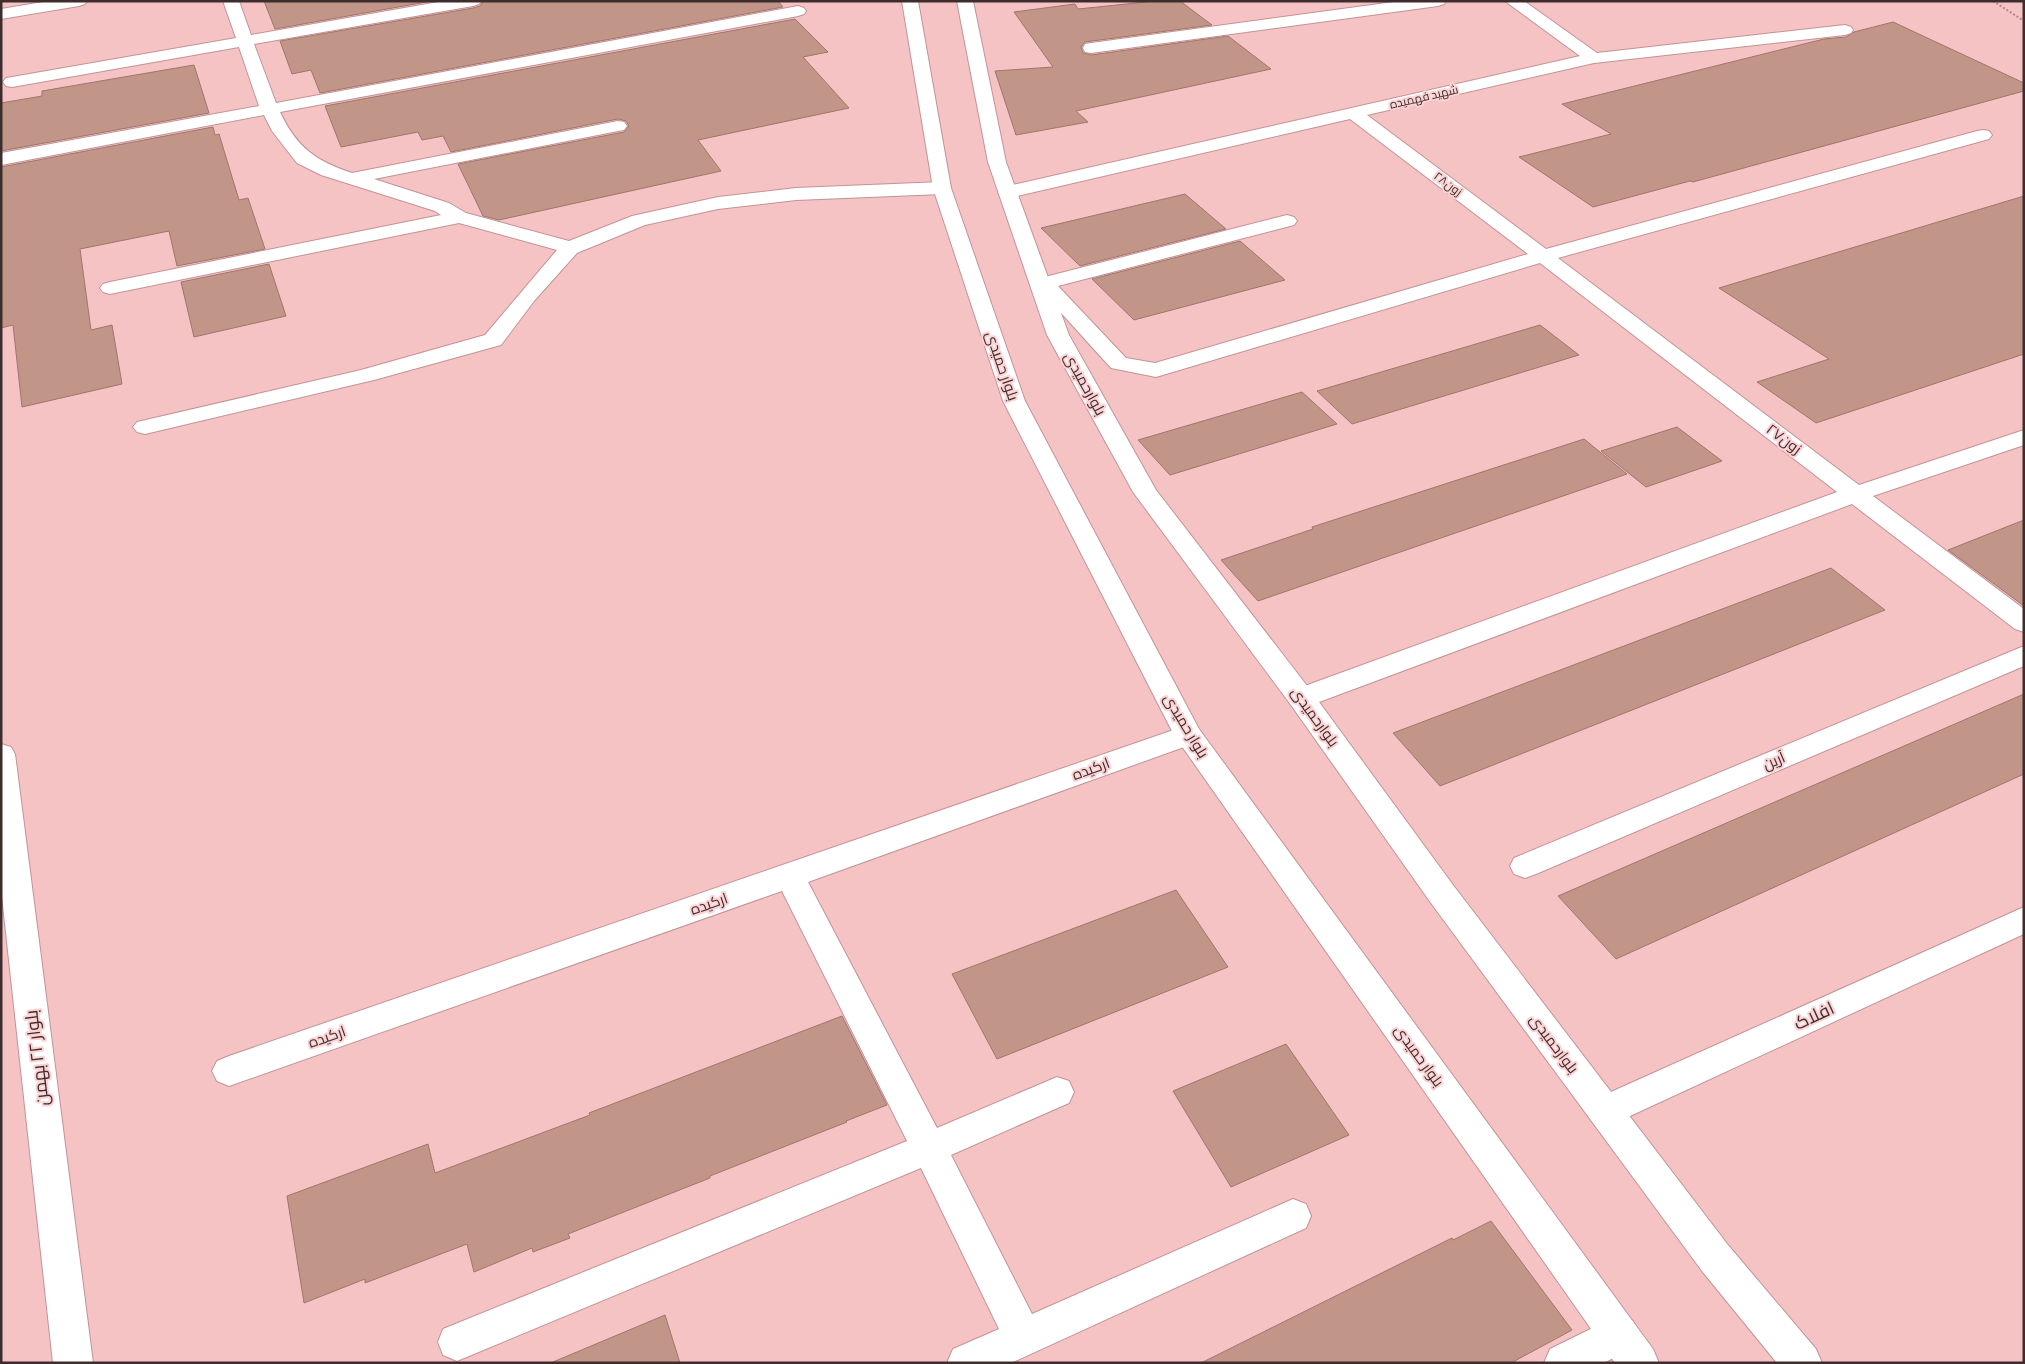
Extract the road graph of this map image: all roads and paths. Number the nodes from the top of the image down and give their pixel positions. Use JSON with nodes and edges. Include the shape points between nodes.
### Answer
{"nodes":[{"id":1,"x":79,"y":1,"type":"edge"},
{"id":2,"x":231,"y":1,"type":"edge"},
{"id":3,"x":473,"y":1,"type":"edge"},
{"id":4,"x":910,"y":1,"type":"edge"},
{"id":5,"x":965,"y":1,"type":"edge"},
{"id":6,"x":1438,"y":1,"type":"edge"},
{"id":7,"x":1513,"y":1,"type":"edge"},
{"id":8,"x":1993,"y":1,"type":"edge"},
{"id":9,"x":4,"y":9,"type":"edge"},
{"id":10,"x":798,"y":11,"type":"dead end"},
{"id":11,"x":2024,"y":22,"type":"edge"},
{"id":12,"x":1845,"y":30,"type":"dead end"},
{"id":13,"x":246,"y":42,"type":"junction"},
{"id":14,"x":1091,"y":48,"type":"dead end"},
{"id":15,"x":1594,"y":58,"type":"junction"},
{"id":16,"x":12,"y":82,"type":"dead end"},
{"id":17,"x":269,"y":108,"type":"junction"},
{"id":18,"x":1353,"y":113,"type":"junction"},
{"id":19,"x":618,"y":126,"type":"dead end"},
{"id":20,"x":1983,"y":135,"type":"dead end"},
{"id":21,"x":1,"y":159,"type":"edge"},
{"id":22,"x":352,"y":178,"type":"junction"},
{"id":23,"x":942,"y":188,"type":"junction"},
{"id":24,"x":1008,"y":192,"type":"junction"},
{"id":25,"x":459,"y":217,"type":"junction"},
{"id":26,"x":1287,"y":221,"type":"dead end"},
{"id":27,"x":572,"y":248,"type":"junction"},
{"id":28,"x":1543,"y":256,"type":"junction"},
{"id":29,"x":110,"y":288,"type":"dead end"},
{"id":30,"x":145,"y":427,"type":"dead end"},
{"id":31,"x":2024,"y":437,"type":"edge"},
{"id":32,"x":1855,"y":494,"type":"junction"},
{"id":33,"x":2024,"y":623,"type":"edge"},
{"id":34,"x":2024,"y":655,"type":"edge"},
{"id":35,"x":1301,"y":698,"type":"junction"},
{"id":36,"x":1188,"y":735,"type":"junction"},
{"id":37,"x":1,"y":754,"type":"edge"},
{"id":38,"x":1525,"y":866,"type":"dead end"},
{"id":39,"x":790,"y":876,"type":"junction"},
{"id":40,"x":11,"y":916,"type":"edge"},
{"id":41,"x":2024,"y":920,"type":"edge"},
{"id":42,"x":229,"y":1071,"type":"dead end"},
{"id":43,"x":1057,"y":1092,"type":"dead end"},
{"id":44,"x":1605,"y":1111,"type":"junction"},
{"id":45,"x":929,"y":1148,"type":"junction"},
{"id":46,"x":1293,"y":1216,"type":"dead end"},
{"id":47,"x":1023,"y":1336,"type":"junction"},
{"id":48,"x":458,"y":1342,"type":"dead end"},
{"id":49,"x":1629,"y":1348,"type":"edge"},
{"id":50,"x":73,"y":1363,"type":"edge"},
{"id":51,"x":967,"y":1363,"type":"edge"},
{"id":52,"x":1564,"y":1363,"type":"edge"},
{"id":53,"x":1802,"y":1363,"type":"edge"}],
"edges":[{"from":1,"to":9,"type":"street"},
{"from":2,"to":13,"type":"street"},
{"from":3,"to":13,"type":"street"},
{"from":4,"to":23,"type":"street","name":"بلوار حمیدی"},
{"from":5,"to":24,"type":"street","name":"بلوارحمیدی","via":[[997,162]]},
{"from":6,"to":14,"type":"street"},
{"from":7,"to":15,"type":"street"},
{"from":8,"to":11,"type":"path"},
{"from":10,"to":17,"type":"street"},
{"from":12,"to":15,"type":"street","name":"شهید فهمیده"},
{"from":13,"to":16,"type":"street"},
{"from":13,"to":17,"type":"street"},
{"from":15,"to":18,"type":"street","name":"شهید فهمیده"},
{"from":17,"to":21,"type":"street"},
{"from":17,"to":22,"type":"street","via":[[278,127],[304,159]]},
{"from":18,"to":24,"type":"street","name":"شهید فهمیده"},
{"from":18,"to":28,"type":"street","name":"زون۲۸"},
{"from":19,"to":22,"type":"street"},
{"from":20,"to":28,"type":"street"},
{"from":22,"to":25,"type":"street","via":[[442,207]]},
{"from":23,"to":27,"type":"street","via":[[796,194],[718,203],[638,220]]},
{"from":23,"to":36,"type":"street","name":"بلوار حمیدی","via":[[1014,401]]},
{"from":24,"to":35,"type":"street","name":"بلوارحمیدی","via":[[1058,335],[1145,492]]},
{"from":25,"to":27,"type":"street"},
{"from":25,"to":29,"type":"street"},
{"from":26,"to":28,"type":"street","via":[[1044,283],[1118,363],[1156,370]]},
{"from":27,"to":30,"type":"street","via":[[493,340],[366,375]]},
{"from":28,"to":32,"type":"street","name":"زون۲۷"},
{"from":31,"to":32,"type":"street"},
{"from":32,"to":33,"type":"street","name":"زون۲۷"},
{"from":32,"to":35,"type":"street"},
{"from":34,"to":38,"type":"street","name":"آرین"},
{"from":35,"to":44,"type":"street","name":"بلوارحمیدی","via":[[1442,894]]},
{"from":36,"to":39,"type":"street","name":"ارکیده"},
{"from":36,"to":49,"type":"street","name":"بلوار حمیدی"},
{"from":37,"to":40,"type":"street","name":"بلوار ۲۲ بهمن"},
{"from":39,"to":42,"type":"street","name":"ارکیده"},
{"from":39,"to":45,"type":"street"},
{"from":40,"to":50,"type":"street","name":"بلوار ۲۲ بهمن"},
{"from":41,"to":44,"type":"street","name":"افلاک"},
{"from":43,"to":45,"type":"street"},
{"from":44,"to":53,"type":"street","name":"بلوارحمیدی","via":[[1715,1258]]},
{"from":45,"to":47,"type":"street"},
{"from":45,"to":48,"type":"street"},
{"from":46,"to":47,"type":"street"},
{"from":47,"to":51,"type":"street"},
{"from":49,"to":52,"type":"street"}]}
